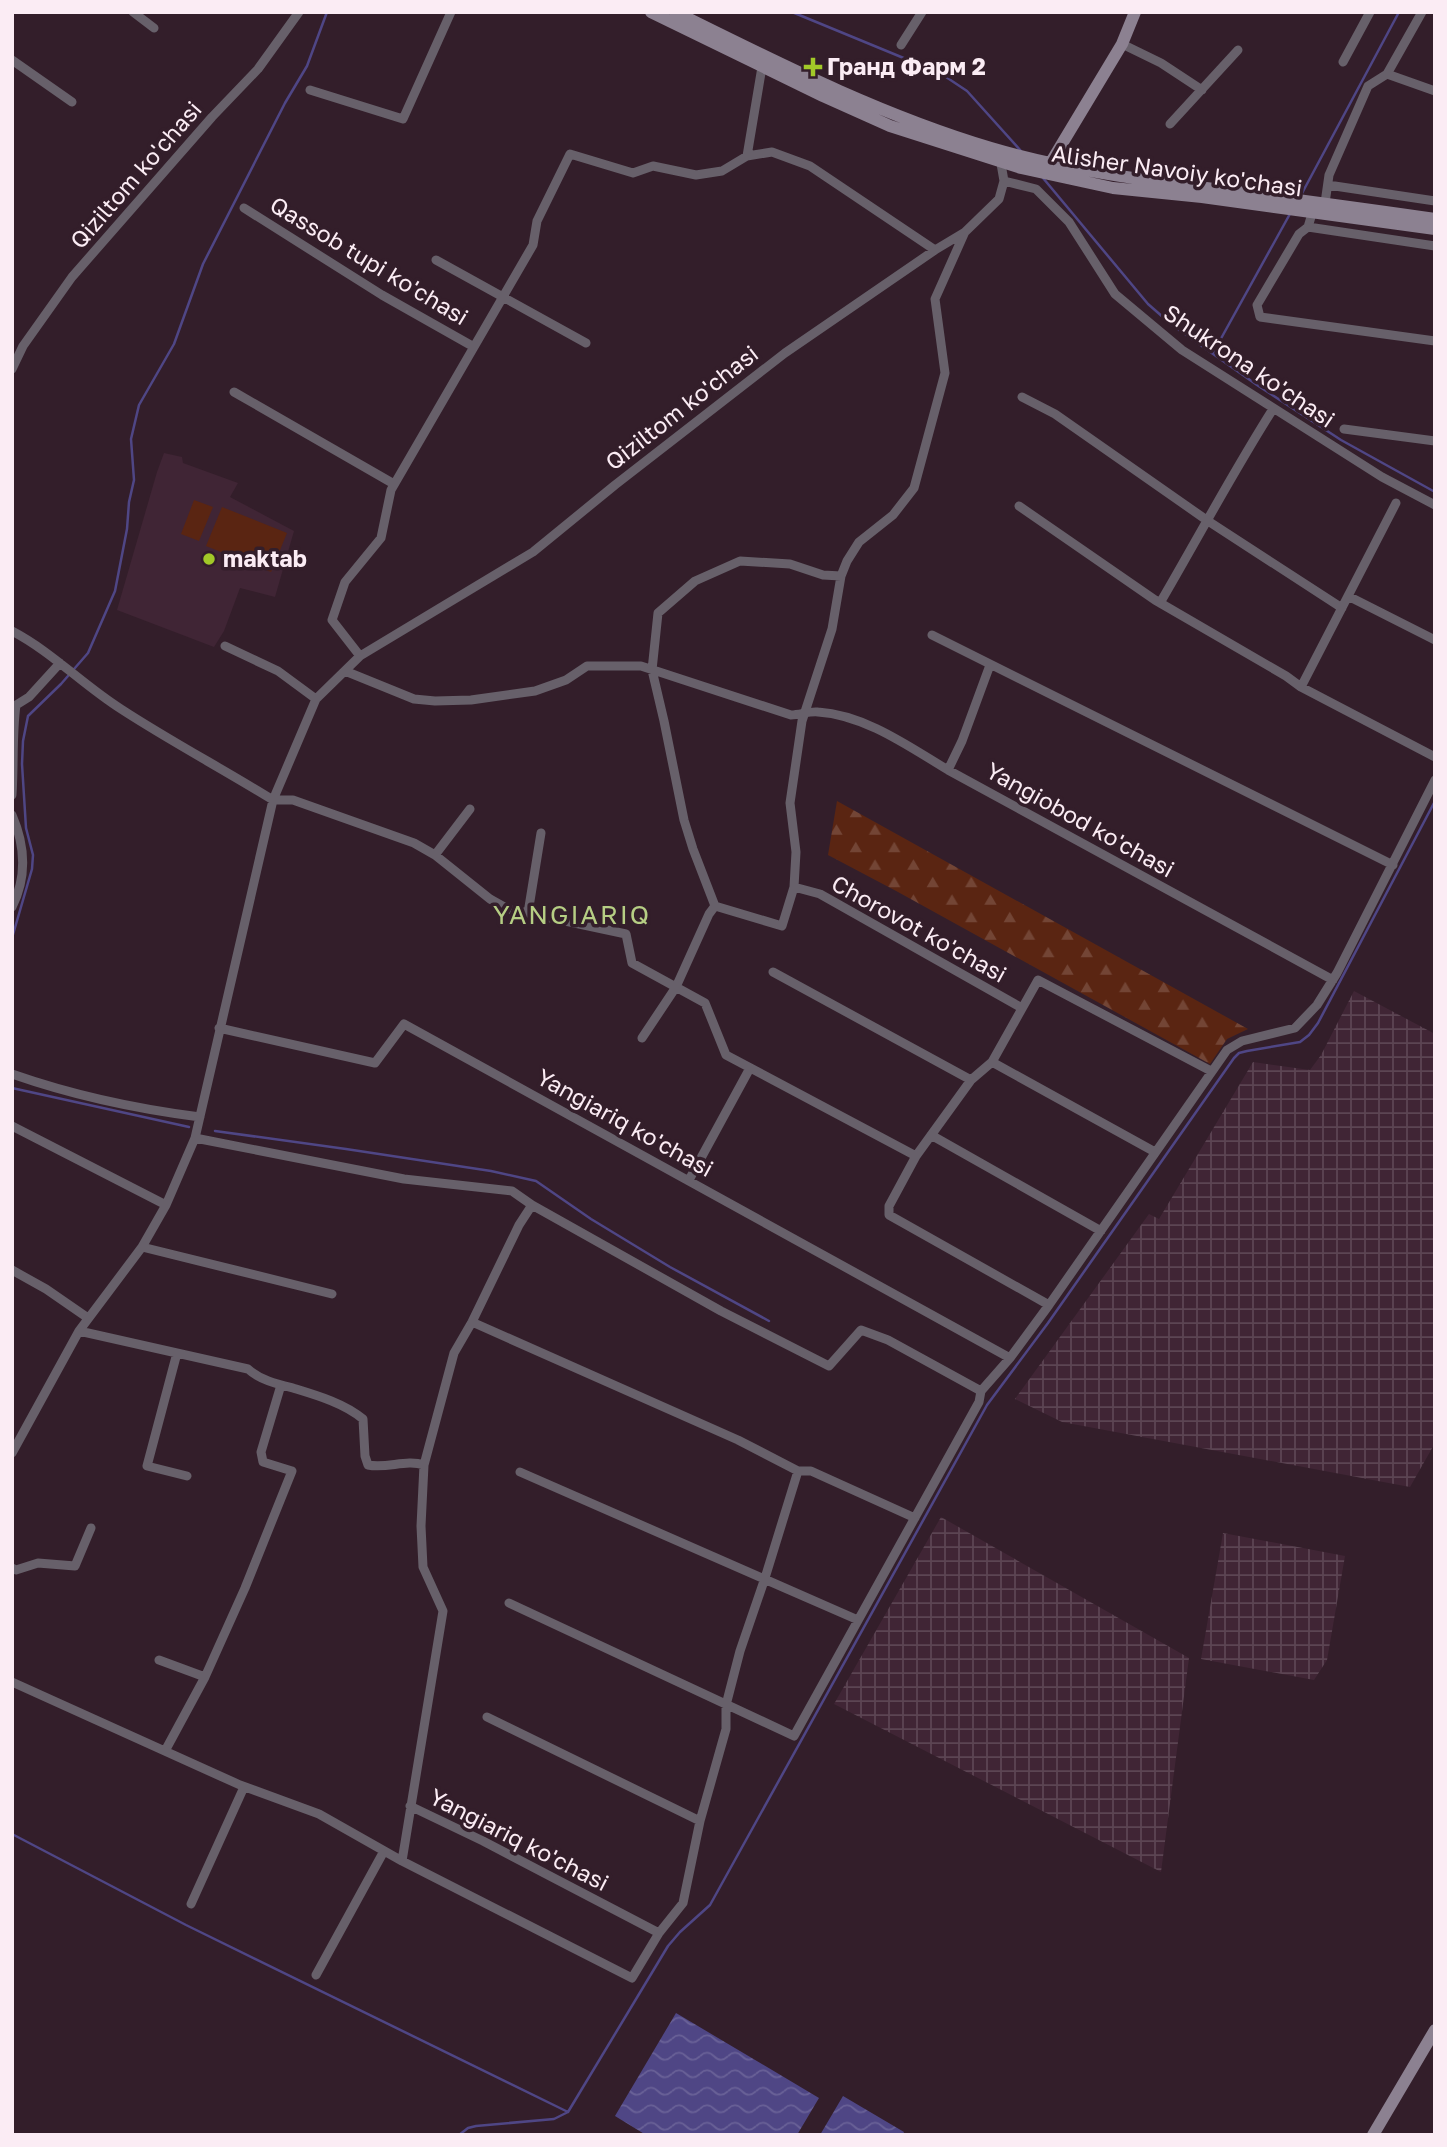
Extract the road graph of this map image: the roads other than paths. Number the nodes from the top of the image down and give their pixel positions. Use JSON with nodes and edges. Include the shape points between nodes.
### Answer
{"nodes":[{"id":1,"x":133,"y":12,"type":"edge"},
{"id":2,"x":299,"y":12,"type":"edge"},
{"id":3,"x":451,"y":12,"type":"edge"},
{"id":4,"x":651,"y":12,"type":"edge"},
{"id":5,"x":675,"y":12,"type":"edge"},
{"id":6,"x":922,"y":12,"type":"edge"},
{"id":7,"x":1135,"y":12,"type":"edge"},
{"id":8,"x":1370,"y":12,"type":"edge"},
{"id":9,"x":1422,"y":12,"type":"edge"},
{"id":10,"x":692,"y":27,"type":"junction"},
{"id":11,"x":155,"y":29,"type":"dead end"},
{"id":12,"x":1122,"y":44,"type":"junction"},
{"id":13,"x":901,"y":45,"type":"dead end"},
{"id":14,"x":1238,"y":50,"type":"dead end"},
{"id":15,"x":12,"y":60,"type":"edge"},
{"id":16,"x":763,"y":61,"type":"junction"},
{"id":17,"x":1343,"y":62,"type":"dead end"},
{"id":18,"x":1387,"y":74,"type":"junction"},
{"id":19,"x":310,"y":90,"type":"dead end"},
{"id":20,"x":1202,"y":90,"type":"junction"},
{"id":21,"x":1435,"y":91,"type":"edge"},
{"id":22,"x":72,"y":102,"type":"dead end"},
{"id":23,"x":1170,"y":124,"type":"dead end"},
{"id":24,"x":747,"y":156,"type":"junction"},
{"id":25,"x":1000,"y":156,"type":"junction"},
{"id":26,"x":1043,"y":170,"type":"junction"},
{"id":27,"x":1004,"y":181,"type":"junction"},
{"id":28,"x":1328,"y":185,"type":"junction"},
{"id":29,"x":1435,"y":201,"type":"edge"},
{"id":30,"x":1316,"y":206,"type":"junction"},
{"id":31,"x":244,"y":208,"type":"dead end"},
{"id":32,"x":1435,"y":219,"type":"edge"},
{"id":33,"x":1308,"y":227,"type":"junction"},
{"id":34,"x":1435,"y":229,"type":"edge"},
{"id":35,"x":965,"y":232,"type":"junction"},
{"id":36,"x":1435,"y":246,"type":"edge"},
{"id":37,"x":935,"y":250,"type":"junction"},
{"id":38,"x":436,"y":260,"type":"dead end"},
{"id":39,"x":503,"y":296,"type":"junction"},
{"id":40,"x":1435,"y":341,"type":"edge"},
{"id":41,"x":586,"y":343,"type":"dead end"},
{"id":42,"x":474,"y":347,"type":"junction"},
{"id":43,"x":12,"y":369,"type":"edge"},
{"id":44,"x":234,"y":392,"type":"dead end"},
{"id":45,"x":1022,"y":397,"type":"dead end"},
{"id":46,"x":1273,"y":409,"type":"junction"},
{"id":47,"x":1344,"y":429,"type":"dead end"},
{"id":48,"x":1435,"y":441,"type":"edge"},
{"id":49,"x":394,"y":484,"type":"junction"},
{"id":50,"x":1396,"y":503,"type":"dead end"},
{"id":51,"x":1435,"y":505,"type":"edge"},
{"id":52,"x":1019,"y":506,"type":"dead end"},
{"id":53,"x":1208,"y":521,"type":"junction"},
{"id":54,"x":841,"y":576,"type":"junction"},
{"id":55,"x":1348,"y":596,"type":"junction"},
{"id":56,"x":1160,"y":603,"type":"junction"},
{"id":57,"x":1342,"y":608,"type":"junction"},
{"id":58,"x":12,"y":631,"type":"edge"},
{"id":59,"x":932,"y":635,"type":"dead end"},
{"id":60,"x":1435,"y":640,"type":"edge"},
{"id":61,"x":225,"y":646,"type":"dead end"},
{"id":62,"x":360,"y":656,"type":"junction"},
{"id":63,"x":60,"y":663,"type":"junction"},
{"id":64,"x":990,"y":665,"type":"junction"},
{"id":65,"x":652,"y":670,"type":"junction"},
{"id":66,"x":345,"y":671,"type":"junction"},
{"id":67,"x":1301,"y":687,"type":"junction"},
{"id":68,"x":316,"y":699,"type":"junction"},
{"id":69,"x":14,"y":706,"type":"edge"},
{"id":70,"x":804,"y":715,"type":"junction"},
{"id":71,"x":1435,"y":757,"type":"edge"},
{"id":72,"x":948,"y":769,"type":"junction"},
{"id":73,"x":1435,"y":780,"type":"edge"},
{"id":74,"x":12,"y":795,"type":"edge"},
{"id":75,"x":273,"y":800,"type":"junction"},
{"id":76,"x":470,"y":808,"type":"dead end"},
{"id":77,"x":12,"y":815,"type":"edge"},
{"id":78,"x":14,"y":824,"type":"edge"},
{"id":79,"x":541,"y":833,"type":"dead end"},
{"id":80,"x":435,"y":855,"type":"junction"},
{"id":81,"x":1393,"y":865,"type":"junction"},
{"id":82,"x":794,"y":887,"type":"junction"},
{"id":83,"x":715,"y":906,"type":"junction"},
{"id":84,"x":12,"y":907,"type":"edge"},
{"id":85,"x":528,"y":914,"type":"junction"},
{"id":86,"x":772,"y":972,"type":"dead end"},
{"id":87,"x":1333,"y":980,"type":"junction"},
{"id":88,"x":676,"y":987,"type":"junction"},
{"id":89,"x":1022,"y":1008,"type":"junction"},
{"id":90,"x":219,"y":1028,"type":"junction"},
{"id":91,"x":642,"y":1038,"type":"dead end"},
{"id":92,"x":992,"y":1062,"type":"junction"},
{"id":93,"x":750,"y":1068,"type":"junction"},
{"id":94,"x":1211,"y":1071,"type":"junction"},
{"id":95,"x":12,"y":1074,"type":"edge"},
{"id":96,"x":971,"y":1080,"type":"junction"},
{"id":97,"x":200,"y":1117,"type":"junction"},
{"id":98,"x":12,"y":1126,"type":"edge"},
{"id":99,"x":931,"y":1135,"type":"junction"},
{"id":100,"x":195,"y":1138,"type":"junction"},
{"id":101,"x":1154,"y":1152,"type":"junction"},
{"id":102,"x":916,"y":1156,"type":"junction"},
{"id":103,"x":689,"y":1180,"type":"junction"},
{"id":104,"x":166,"y":1205,"type":"junction"},
{"id":105,"x":532,"y":1205,"type":"junction"},
{"id":106,"x":1101,"y":1231,"type":"junction"},
{"id":107,"x":142,"y":1247,"type":"junction"},
{"id":108,"x":12,"y":1270,"type":"edge"},
{"id":109,"x":332,"y":1294,"type":"dead end"},
{"id":110,"x":1049,"y":1305,"type":"junction"},
{"id":111,"x":88,"y":1318,"type":"junction"},
{"id":112,"x":472,"y":1322,"type":"junction"},
{"id":113,"x":79,"y":1331,"type":"junction"},
{"id":114,"x":177,"y":1353,"type":"junction"},
{"id":115,"x":1010,"y":1358,"type":"junction"},
{"id":116,"x":281,"y":1385,"type":"junction"},
{"id":117,"x":981,"y":1391,"type":"junction"},
{"id":118,"x":12,"y":1453,"type":"edge"},
{"id":119,"x":424,"y":1465,"type":"junction"},
{"id":120,"x":799,"y":1471,"type":"junction"},
{"id":121,"x":520,"y":1472,"type":"dead end"},
{"id":122,"x":187,"y":1476,"type":"dead end"},
{"id":123,"x":915,"y":1518,"type":"junction"},
{"id":124,"x":91,"y":1528,"type":"dead end"},
{"id":125,"x":12,"y":1568,"type":"edge"},
{"id":126,"x":765,"y":1578,"type":"junction"},
{"id":127,"x":509,"y":1603,"type":"dead end"},
{"id":128,"x":858,"y":1620,"type":"junction"},
{"id":129,"x":159,"y":1660,"type":"dead end"},
{"id":130,"x":205,"y":1677,"type":"junction"},
{"id":131,"x":12,"y":1682,"type":"edge"},
{"id":132,"x":726,"y":1705,"type":"junction"},
{"id":133,"x":488,"y":1717,"type":"dead end"},
{"id":134,"x":165,"y":1751,"type":"junction"},
{"id":135,"x":244,"y":1787,"type":"junction"},
{"id":136,"x":410,"y":1806,"type":"junction"},
{"id":137,"x":700,"y":1821,"type":"junction"},
{"id":138,"x":384,"y":1851,"type":"junction"},
{"id":139,"x":402,"y":1861,"type":"junction"},
{"id":140,"x":191,"y":1904,"type":"dead end"},
{"id":141,"x":659,"y":1933,"type":"junction"},
{"id":142,"x":316,"y":1975,"type":"dead end"},
{"id":143,"x":1435,"y":2030,"type":"edge"},
{"id":144,"x":1373,"y":2135,"type":"edge"}],
"edges":[{"from":1,"to":11,"type":"street"},
{"from":2,"to":43,"type":"street","name":"Qiziltom ko'chasi","via":[[258,69],[72,277]]},
{"from":3,"to":19,"type":"street","via":[[403,118]]},
{"from":4,"to":10,"type":"main road","name":"Alisher Navoiy ko'chasi"},
{"from":5,"to":10,"type":"main road","name":"Alisher Navoiy ko'chasi"},
{"from":6,"to":13,"type":"street"},
{"from":7,"to":12,"type":"main road"},
{"from":8,"to":17,"type":"street"},
{"from":9,"to":18,"type":"street"},
{"from":10,"to":16,"type":"main road","name":"Alisher Navoiy ko'chasi"},
{"from":12,"to":20,"type":"street"},
{"from":12,"to":26,"type":"main road"},
{"from":14,"to":20,"type":"street"},
{"from":15,"to":22,"type":"street"},
{"from":16,"to":24,"type":"street"},
{"from":16,"to":25,"type":"main road","name":"Alisher Navoiy ko'chasi","via":[[890,126]]},
{"from":18,"to":21,"type":"street"},
{"from":18,"to":28,"type":"street","via":[[1368,86]]},
{"from":20,"to":23,"type":"street"},
{"from":24,"to":37,"type":"street","name":"Qassob tupi ko'chasi","via":[[772,152],[810,166]]},
{"from":24,"to":39,"type":"street","name":"Qassob tupi ko'chasi","via":[[722,171],[696,175],[653,166],[633,173],[569,154],[537,221],[534,245]]},
{"from":25,"to":26,"type":"main road","name":"Alisher Navoiy ko'chasi"},
{"from":25,"to":26,"type":"main road","name":"Alisher Navoiy ko'chasi","via":[[1026,157]]},
{"from":25,"to":27,"type":"street"},
{"from":26,"to":30,"type":"main road","name":"Alisher Navoiy ko'chasi","via":[[1132,178]]},
{"from":27,"to":35,"type":"street","name":"Qiziltom ko'chasi","via":[[999,199]]},
{"from":27,"to":46,"type":"street","name":"Shukrona ko'chasi","via":[[1036,189],[1069,222],[1115,294],[1182,350]]},
{"from":28,"to":29,"type":"street"},
{"from":28,"to":30,"type":"street"},
{"from":30,"to":32,"type":"main road","name":"Alisher Navoiy ko'chasi"},
{"from":30,"to":33,"type":"street"},
{"from":30,"to":34,"type":"main road","name":"Alisher Navoiy ko'chasi"},
{"from":31,"to":42,"type":"street","name":"Qassob tupi ko'chasi"},
{"from":33,"to":36,"type":"street"},
{"from":33,"to":40,"type":"street","via":[[1257,305],[1260,317]]},
{"from":35,"to":37,"type":"street","name":"Qiziltom ko'chasi"},
{"from":35,"to":54,"type":"street","via":[[935,299],[945,373],[914,488],[893,515],[859,542]]},
{"from":37,"to":62,"type":"street","name":"Qiziltom ko'chasi","via":[[785,353],[533,552]]},
{"from":38,"to":39,"type":"street"},
{"from":39,"to":41,"type":"street"},
{"from":39,"to":42,"type":"street","name":"Qassob tupi ko'chasi"},
{"from":42,"to":49,"type":"street","name":"Qassob tupi ko'chasi"},
{"from":44,"to":49,"type":"street"},
{"from":45,"to":53,"type":"street","via":[[1055,414]]},
{"from":46,"to":51,"type":"street","name":"Shukrona ko'chasi"},
{"from":46,"to":53,"type":"street"},
{"from":47,"to":48,"type":"street","name":"Shukrona ko'chasi"},
{"from":49,"to":62,"type":"street","name":"Qassob tupi ko'chasi","via":[[381,538],[345,582],[332,620]]},
{"from":50,"to":55,"type":"street"},
{"from":52,"to":56,"type":"street"},
{"from":53,"to":56,"type":"street"},
{"from":53,"to":57,"type":"street"},
{"from":54,"to":65,"type":"street","via":[[790,564],[740,561],[695,581],[658,613]]},
{"from":54,"to":70,"type":"street","via":[[832,629]]},
{"from":55,"to":57,"type":"street"},
{"from":55,"to":60,"type":"street"},
{"from":56,"to":67,"type":"street"},
{"from":57,"to":67,"type":"street"},
{"from":58,"to":63,"type":"street"},
{"from":59,"to":64,"type":"street"},
{"from":61,"to":68,"type":"street","via":[[278,671]]},
{"from":62,"to":66,"type":"street","name":"Qiziltom ko'chasi"},
{"from":63,"to":69,"type":"street"},
{"from":63,"to":75,"type":"street","via":[[121,709]]},
{"from":64,"to":72,"type":"street"},
{"from":64,"to":81,"type":"street"},
{"from":65,"to":66,"type":"street","via":[[587,666],[566,680],[535,691],[435,701],[414,699]]},
{"from":65,"to":70,"type":"street","via":[[790,715]]},
{"from":65,"to":83,"type":"street","via":[[684,820]]},
{"from":66,"to":68,"type":"street","name":"Qiziltom ko'chasi"},
{"from":67,"to":71,"type":"street"},
{"from":68,"to":75,"type":"street"},
{"from":69,"to":74,"type":"street"},
{"from":70,"to":72,"type":"street","name":"Yangiobod ko'chasi","via":[[814,711],[847,716]]},
{"from":70,"to":82,"type":"street","via":[[790,803],[796,852]]},
{"from":72,"to":87,"type":"street","name":"Yangiobod ko'chasi"},
{"from":73,"to":81,"type":"street"},
{"from":75,"to":80,"type":"street","via":[[293,800],[414,843]]},
{"from":75,"to":90,"type":"street"},
{"from":76,"to":80,"type":"street"},
{"from":77,"to":78,"type":"street"},
{"from":78,"to":84,"type":"street","via":[[23,867]]},
{"from":79,"to":85,"type":"street"},
{"from":80,"to":85,"type":"street","via":[[490,899]]},
{"from":81,"to":87,"type":"street"},
{"from":82,"to":83,"type":"street","via":[[782,926]]},
{"from":82,"to":89,"type":"street","name":"Chorovot ko'chasi","via":[[820,894]]},
{"from":83,"to":88,"type":"street"},
{"from":85,"to":88,"type":"street","via":[[626,934],[632,963]]},
{"from":86,"to":96,"type":"street"},
{"from":87,"to":94,"type":"street","via":[[1295,1028],[1242,1041],[1227,1050]]},
{"from":88,"to":91,"type":"street"},
{"from":88,"to":93,"type":"street","via":[[705,1003],[726,1055]]},
{"from":89,"to":92,"type":"street"},
{"from":89,"to":94,"type":"street","name":"Chorovot ko'chasi","via":[[1038,980]]},
{"from":90,"to":97,"type":"street"},
{"from":90,"to":103,"type":"street","name":"Yangiariq ko'chasi","via":[[375,1063],[404,1024]]},
{"from":92,"to":96,"type":"street"},
{"from":92,"to":101,"type":"street"},
{"from":93,"to":102,"type":"street"},
{"from":93,"to":103,"type":"street"},
{"from":94,"to":101,"type":"street"},
{"from":95,"to":97,"type":"street","via":[[68,1091]]},
{"from":96,"to":99,"type":"street"},
{"from":97,"to":100,"type":"street"},
{"from":98,"to":104,"type":"street"},
{"from":99,"to":102,"type":"street"},
{"from":99,"to":106,"type":"street"},
{"from":100,"to":104,"type":"street"},
{"from":100,"to":105,"type":"street","via":[[404,1179],[512,1191]]},
{"from":101,"to":106,"type":"street"},
{"from":102,"to":110,"type":"street","via":[[889,1206],[889,1215]]},
{"from":103,"to":115,"type":"street","name":"Yangiariq ko'chasi"},
{"from":104,"to":107,"type":"street"},
{"from":105,"to":112,"type":"street","name":"Yangiariq ko'chasi"},
{"from":105,"to":117,"type":"street","via":[[829,1366],[861,1330]]},
{"from":106,"to":110,"type":"street"},
{"from":107,"to":109,"type":"street"},
{"from":107,"to":111,"type":"street"},
{"from":108,"to":111,"type":"street"},
{"from":110,"to":115,"type":"street"},
{"from":111,"to":113,"type":"street"},
{"from":112,"to":119,"type":"street","name":"Yangiariq ko'chasi","via":[[454,1353]]},
{"from":112,"to":120,"type":"street"},
{"from":113,"to":114,"type":"street"},
{"from":113,"to":118,"type":"street"},
{"from":114,"to":116,"type":"street","via":[[248,1369]]},
{"from":114,"to":122,"type":"street","via":[[147,1466]]},
{"from":115,"to":117,"type":"street"},
{"from":116,"to":119,"type":"street","via":[[353,1411],[363,1419],[368,1465]]},
{"from":116,"to":130,"type":"street","via":[[261,1452],[263,1462],[292,1471]]},
{"from":117,"to":123,"type":"street"},
{"from":119,"to":136,"type":"street","name":"Yangiariq ko'chasi","via":[[423,1567],[443,1611]]},
{"from":120,"to":123,"type":"street","via":[[811,1471]]},
{"from":120,"to":126,"type":"street"},
{"from":121,"to":126,"type":"street"},
{"from":123,"to":128,"type":"street"},
{"from":124,"to":125,"type":"street","via":[[75,1566],[38,1563]]},
{"from":126,"to":128,"type":"street"},
{"from":126,"to":132,"type":"street"},
{"from":127,"to":132,"type":"street"},
{"from":128,"to":132,"type":"street","via":[[794,1735]]},
{"from":129,"to":130,"type":"street"},
{"from":130,"to":134,"type":"street"},
{"from":131,"to":134,"type":"street"},
{"from":132,"to":137,"type":"street","via":[[726,1729]]},
{"from":133,"to":137,"type":"street"},
{"from":134,"to":135,"type":"street"},
{"from":135,"to":138,"type":"street","via":[[319,1814]]},
{"from":135,"to":140,"type":"street"},
{"from":136,"to":139,"type":"street"},
{"from":136,"to":141,"type":"street","name":"Yangiariq ko'chasi"},
{"from":137,"to":141,"type":"street","via":[[683,1903]]},
{"from":138,"to":139,"type":"street"},
{"from":138,"to":142,"type":"street"},
{"from":139,"to":141,"type":"street","via":[[632,1979]]},
{"from":143,"to":144,"type":"main road"}]}
